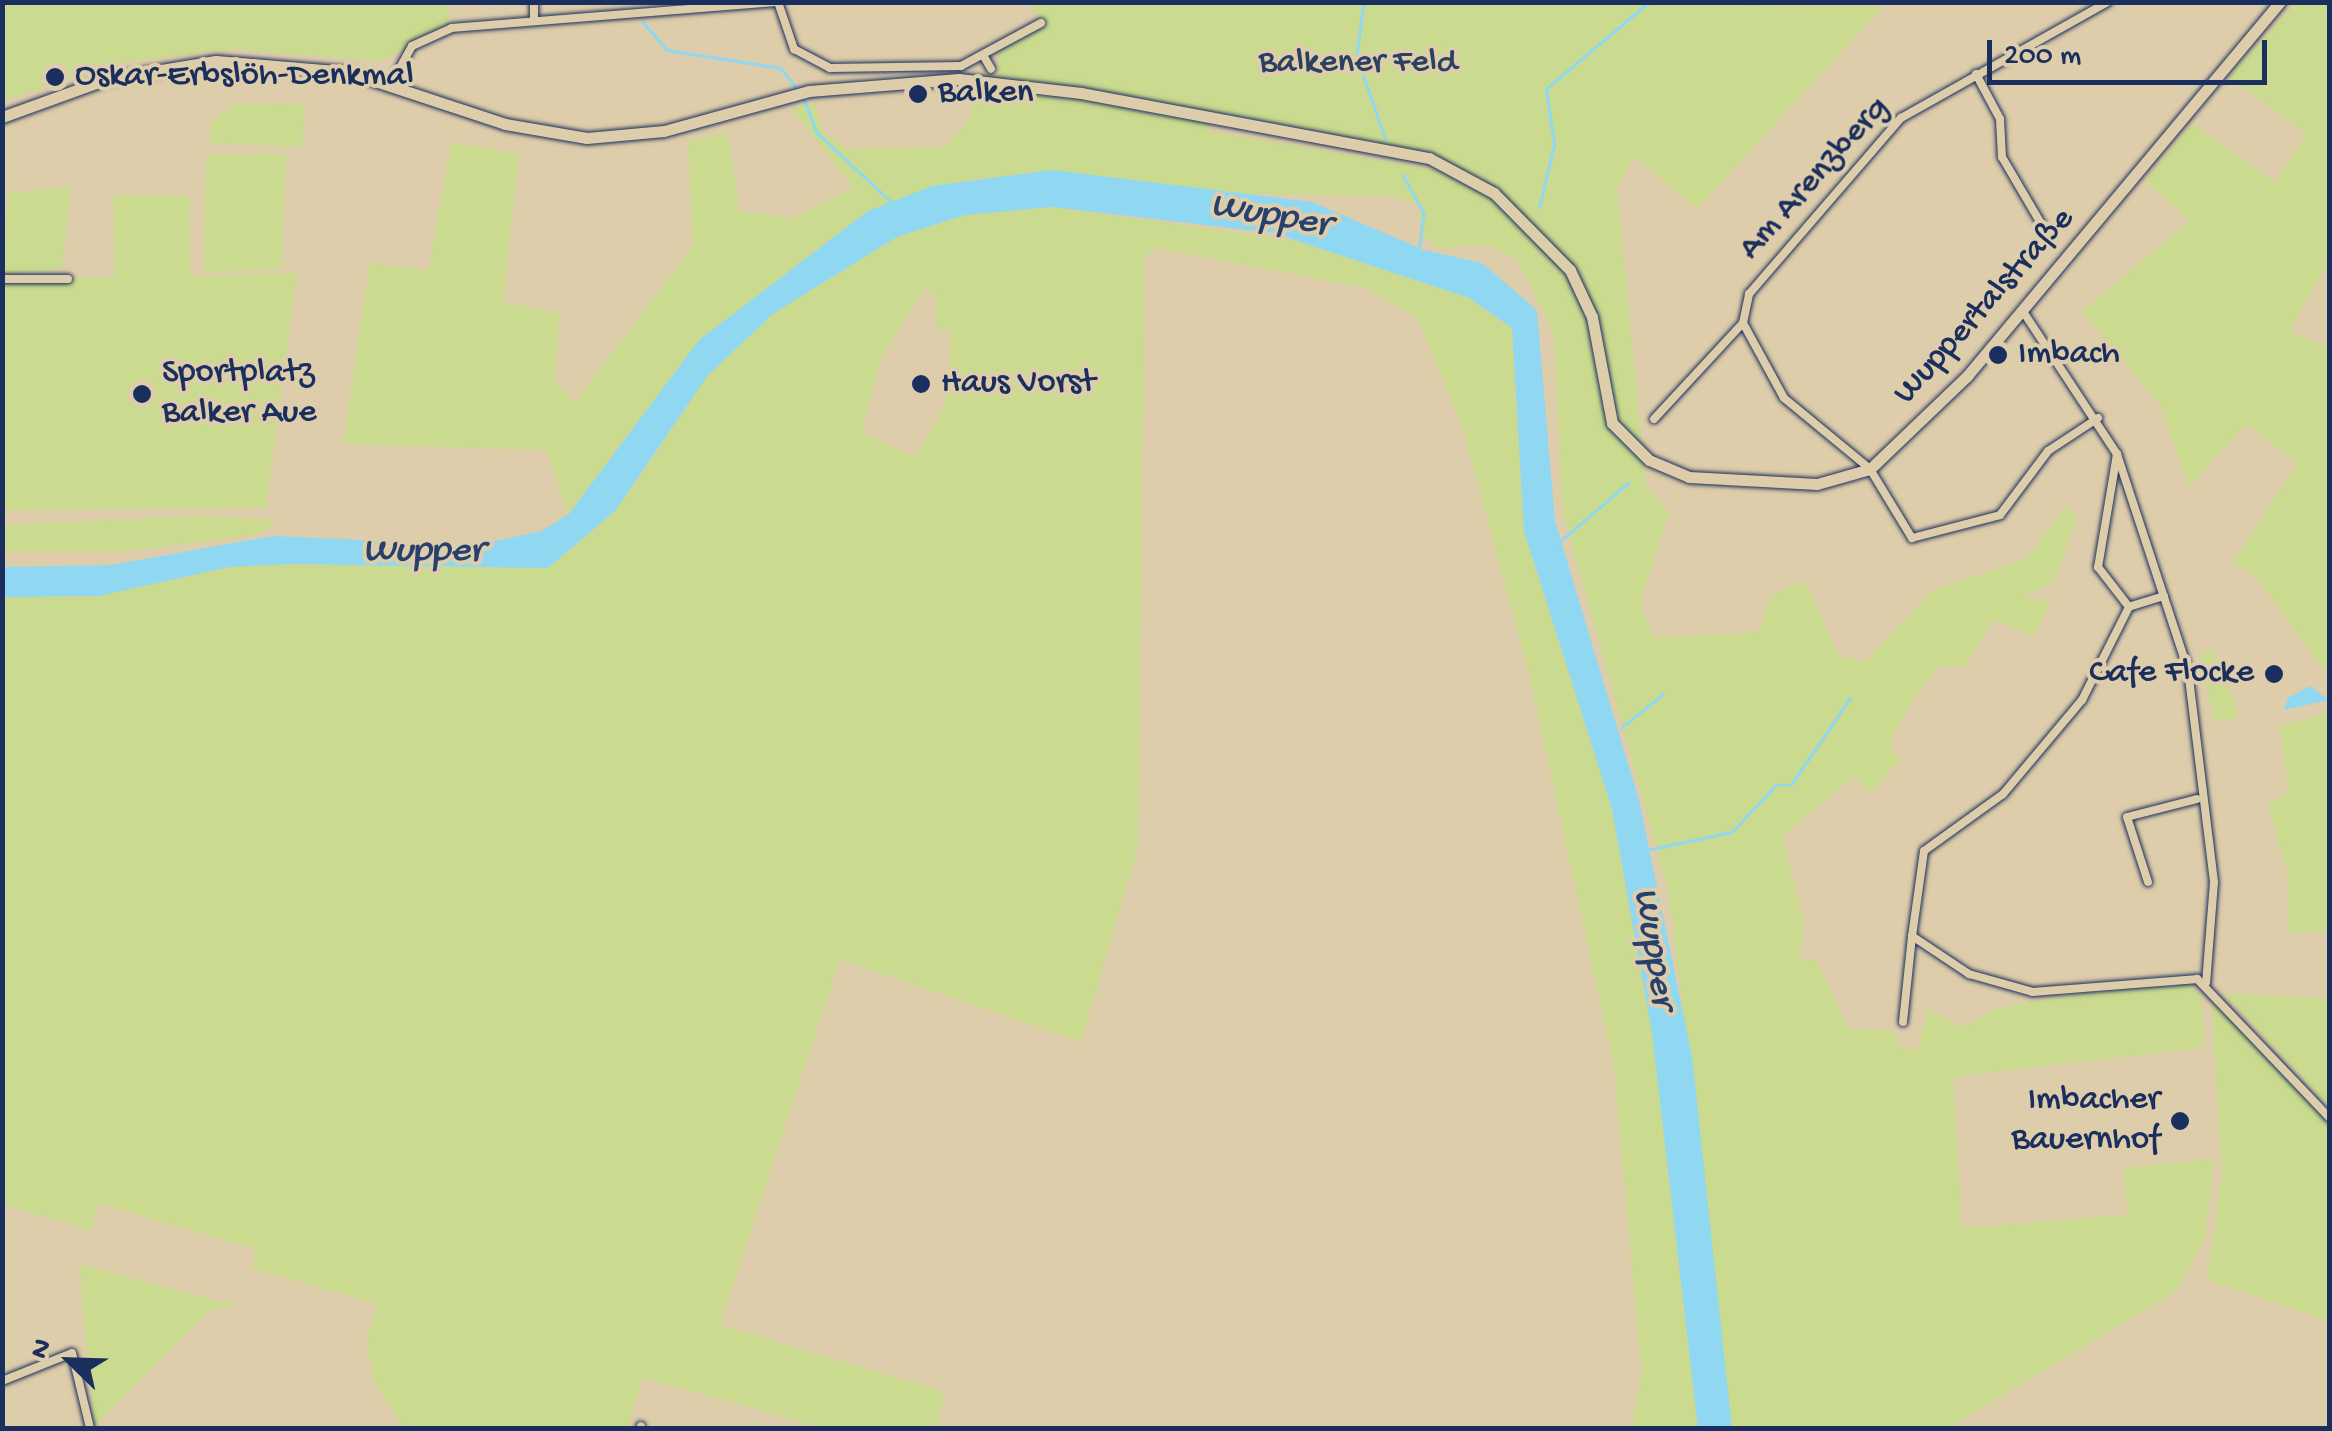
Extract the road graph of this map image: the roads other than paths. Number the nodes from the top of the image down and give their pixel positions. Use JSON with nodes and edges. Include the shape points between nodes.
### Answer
{"nodes":[{"id":1,"x":534,"y":2,"type":"edge"},
{"id":2,"x":776,"y":2,"type":"edge"},
{"id":3,"x":2108,"y":2,"type":"edge"},
{"id":4,"x":2280,"y":2,"type":"edge"},
{"id":5,"x":652,"y":7,"type":"edge"},
{"id":6,"x":534,"y":20,"type":"junction"},
{"id":7,"x":1041,"y":23,"type":"dead end"},
{"id":8,"x":983,"y":55,"type":"junction"},
{"id":9,"x":991,"y":70,"type":"dead end"},
{"id":10,"x":1976,"y":74,"type":"junction"},
{"id":11,"x":390,"y":84,"type":"junction"},
{"id":12,"x":2,"y":118,"type":"edge"},
{"id":13,"x":2049,"y":237,"type":"dead end"},
{"id":14,"x":2,"y":278,"type":"edge"},
{"id":15,"x":68,"y":278,"type":"dead end"},
{"id":16,"x":2024,"y":313,"type":"junction"},
{"id":17,"x":1744,"y":323,"type":"junction"},
{"id":18,"x":2098,"y":418,"type":"junction"},
{"id":19,"x":1654,"y":419,"type":"dead end"},
{"id":20,"x":2117,"y":454,"type":"junction"},
{"id":21,"x":1870,"y":469,"type":"junction"},
{"id":22,"x":2164,"y":596,"type":"junction"},
{"id":23,"x":2129,"y":608,"type":"junction"},
{"id":24,"x":2198,"y":799,"type":"junction"},
{"id":25,"x":2148,"y":882,"type":"dead end"},
{"id":26,"x":1912,"y":936,"type":"junction"},
{"id":27,"x":2206,"y":983,"type":"junction"},
{"id":28,"x":1903,"y":1022,"type":"dead end"},
{"id":29,"x":2330,"y":1118,"type":"edge"},
{"id":30,"x":2,"y":1381,"type":"edge"},
{"id":31,"x":90,"y":1428,"type":"edge"}],
"edges":[{"from":1,"to":6,"type":"street"},
{"from":2,"to":5,"type":"street"},
{"from":2,"to":8,"type":"street","via":[[794,49],[810,63],[961,66]]},
{"from":3,"to":10,"type":"street","name":"Am Arenzberg"},
{"from":4,"to":16,"type":"main road","name":"Wuppertalstraße"},
{"from":5,"to":6,"type":"street"},
{"from":6,"to":11,"type":"street","via":[[452,28],[412,46]]},
{"from":7,"to":8,"type":"street"},
{"from":8,"to":9,"type":"street"},
{"from":10,"to":13,"type":"street","via":[[2000,119],[2002,158]]},
{"from":10,"to":17,"type":"street","name":"Am Arenzberg","via":[[1901,118],[1749,294]]},
{"from":11,"to":12,"type":"main road","via":[[312,65],[198,62],[107,79]]},
{"from":11,"to":21,"type":"main road","name":"Wuppertalstraße","via":[[504,124],[588,138],[664,131],[809,91],[1014,83],[1444,164],[1494,193],[1570,270],[1592,317],[1612,422],[1649,460],[1689,478],[1747,484],[1817,484]]},
{"from":14,"to":15,"type":"street"},
{"from":16,"to":18,"type":"street"},
{"from":16,"to":21,"type":"main road","name":"Wuppertalstraße"},
{"from":17,"to":19,"type":"street","name":"Am Arenzberg"},
{"from":17,"to":21,"type":"street","via":[[1784,398]]},
{"from":18,"to":20,"type":"street"},
{"from":18,"to":21,"type":"street","via":[[2048,451],[2000,515],[1971,527],[1912,538]]},
{"from":20,"to":22,"type":"street"},
{"from":20,"to":23,"type":"street","via":[[2098,567]]},
{"from":22,"to":23,"type":"street"},
{"from":22,"to":24,"type":"street","via":[[2188,670]]},
{"from":23,"to":26,"type":"street","via":[[2070,715],[1980,817],[1924,851]]},
{"from":24,"to":25,"type":"street","via":[[2127,817]]},
{"from":24,"to":27,"type":"street","via":[[2214,882]]},
{"from":26,"to":27,"type":"street","via":[[1969,974],[2034,992]]},
{"from":26,"to":28,"type":"street"},
{"from":27,"to":29,"type":"street"},
{"from":30,"to":31,"type":"street","via":[[72,1353]]}]}
